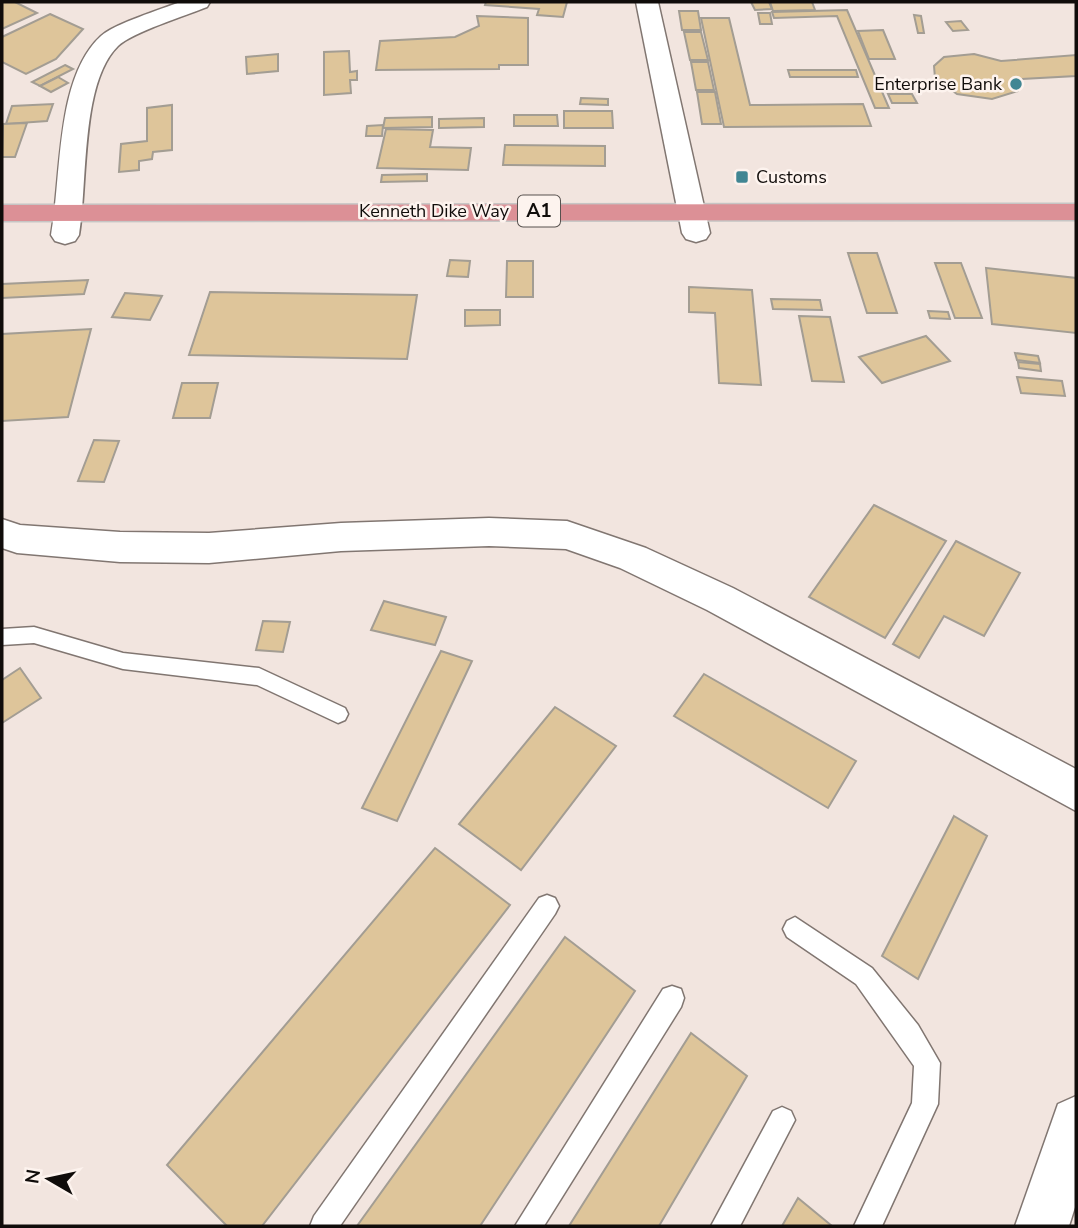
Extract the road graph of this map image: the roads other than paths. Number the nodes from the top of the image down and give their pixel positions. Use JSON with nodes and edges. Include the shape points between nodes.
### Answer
{"nodes":[{"id":1,"x":199,"y":2,"type":"edge"},
{"id":2,"x":647,"y":2,"type":"edge"},
{"id":3,"x":1076,"y":212,"type":"edge"},
{"id":4,"x":2,"y":213,"type":"edge"},
{"id":5,"x":694,"y":222,"type":"junction"},
{"id":6,"x":68,"y":224,"type":"junction"},
{"id":7,"x":1076,"y":234,"type":"edge"},
{"id":8,"x":2,"y":235,"type":"edge"},
{"id":9,"x":2,"y":533,"type":"edge"},
{"id":10,"x":2,"y":637,"type":"edge"},
{"id":11,"x":338,"y":714,"type":"dead end"},
{"id":12,"x":1076,"y":791,"type":"edge"},
{"id":13,"x":547,"y":906,"type":"dead end"},
{"id":14,"x":795,"y":929,"type":"dead end"},
{"id":15,"x":672,"y":998,"type":"dead end"},
{"id":16,"x":782,"y":1120,"type":"dead end"},
{"id":17,"x":1076,"y":1122,"type":"edge"},
{"id":18,"x":324,"y":1226,"type":"edge"},
{"id":19,"x":529,"y":1226,"type":"edge"},
{"id":20,"x":725,"y":1226,"type":"edge"},
{"id":21,"x":868,"y":1226,"type":"edge"},
{"id":22,"x":1042,"y":1226,"type":"edge"}],
"edges":[{"from":1,"to":6,"type":"street","via":[[111,40],[99,50],[85,88]]},
{"from":2,"to":5,"type":"street"},
{"from":3,"to":5,"type":"highway","name":"Kenneth Dike Way","number":"A1"},
{"from":4,"to":6,"type":"highway","name":"Kenneth Dike Way","number":"A1"},
{"from":5,"to":6,"type":"highway","name":"Kenneth Dike Way","number":"A1"},
{"from":5,"to":7,"type":"highway","name":"Kenneth Dike Way","number":"A1"},
{"from":6,"to":8,"type":"highway","name":"Kenneth Dike Way","number":"A1"},
{"from":9,"to":12,"type":"street","via":[[17,539],[120,547],[197,548],[489,532],[567,535],[633,558],[720,599]]},
{"from":10,"to":11,"type":"lane","via":[[34,635],[123,662],[251,674]]},
{"from":13,"to":18,"type":"lane"},
{"from":14,"to":21,"type":"lane","via":[[864,976],[926,1063],[925,1104]]},
{"from":15,"to":19,"type":"lane"},
{"from":16,"to":20,"type":"lane"},
{"from":17,"to":22,"type":"street"}]}
